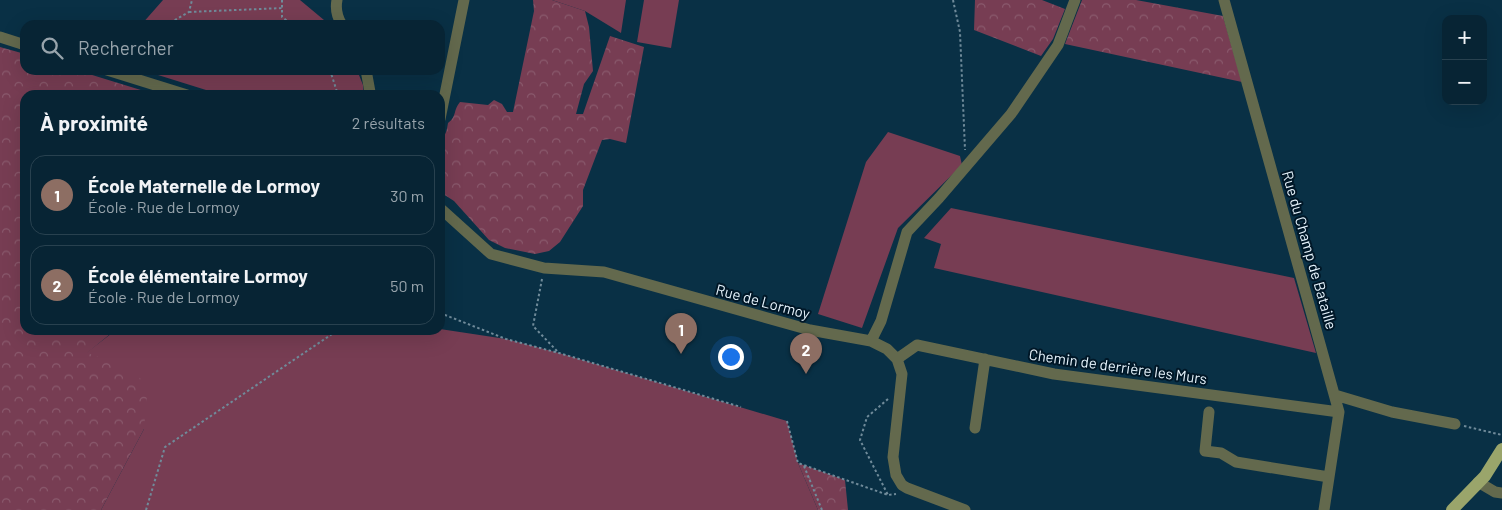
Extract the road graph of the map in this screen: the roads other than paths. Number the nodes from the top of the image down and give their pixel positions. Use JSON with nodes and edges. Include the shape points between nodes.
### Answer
{"nodes":[{"id":1,"x":337,"y":0,"type":"edge"},
{"id":2,"x":464,"y":0,"type":"edge"},
{"id":3,"x":1075,"y":0,"type":"edge"},
{"id":4,"x":1224,"y":0,"type":"edge"},
{"id":5,"x":340,"y":20,"type":"edge"},
{"id":6,"x":0,"y":37,"type":"edge"},
{"id":7,"x":20,"y":43,"type":"edge"},
{"id":8,"x":122,"y":75,"type":"edge"},
{"id":9,"x":367,"y":75,"type":"edge"},
{"id":10,"x":171,"y":90,"type":"edge"},
{"id":11,"x":370,"y":90,"type":"edge"},
{"id":12,"x":445,"y":94,"type":"edge"},
{"id":13,"x":445,"y":213,"type":"edge"},
{"id":14,"x":871,"y":341,"type":"junction"},
{"id":15,"x":897,"y":359,"type":"junction"},
{"id":16,"x":985,"y":359,"type":"junction"},
{"id":17,"x":1335,"y":396,"type":"junction"},
{"id":18,"x":1209,"y":412,"type":"dead end"},
{"id":19,"x":1339,"y":412,"type":"junction"},
{"id":20,"x":1455,"y":424,"type":"road end"},
{"id":21,"x":975,"y":428,"type":"dead end"},
{"id":22,"x":1502,"y":449,"type":"edge"},
{"id":23,"x":1329,"y":477,"type":"junction"},
{"id":24,"x":1478,"y":482,"type":"junction"},
{"id":25,"x":1502,"y":493,"type":"edge"},
{"id":26,"x":965,"y":510,"type":"edge"},
{"id":27,"x":1324,"y":510,"type":"edge"},
{"id":28,"x":1452,"y":510,"type":"edge"}],
"edges":[{"from":1,"to":5,"type":"street"},
{"from":2,"to":12,"type":"street"},
{"from":3,"to":14,"type":"street","via":[[1058,45],[1011,114],[907,232],[881,321]]},
{"from":4,"to":17,"type":"street","name":"Rue du Champ de Bataille"},
{"from":6,"to":7,"type":"street"},
{"from":8,"to":10,"type":"street"},
{"from":9,"to":11,"type":"street"},
{"from":13,"to":14,"type":"street","name":"Rue de Lormoy","via":[[491,254],[544,268],[604,272],[810,330]]},
{"from":14,"to":15,"type":"street","name":"Rue de Lormoy","via":[[887,349]]},
{"from":15,"to":16,"type":"street","name":"Chemin de derrière les Murs","via":[[917,345]]},
{"from":15,"to":26,"type":"street","via":[[902,374],[893,449],[896,475],[907,488]]},
{"from":16,"to":19,"type":"street","name":"Chemin de derrière les Murs","via":[[1054,374]]},
{"from":16,"to":21,"type":"street"},
{"from":17,"to":19,"type":"street","name":"Rue du Champ de Bataille"},
{"from":17,"to":20,"type":"street","via":[[1392,412]]},
{"from":18,"to":23,"type":"street","via":[[1205,451],[1221,454],[1236,462]]},
{"from":19,"to":23,"type":"street","name":"Rue du Champ de Bataille"},
{"from":22,"to":24,"type":"main road"},
{"from":23,"to":27,"type":"street","name":"Rue du Champ de Bataille"},
{"from":24,"to":25,"type":"street"},
{"from":24,"to":28,"type":"main road"}]}
